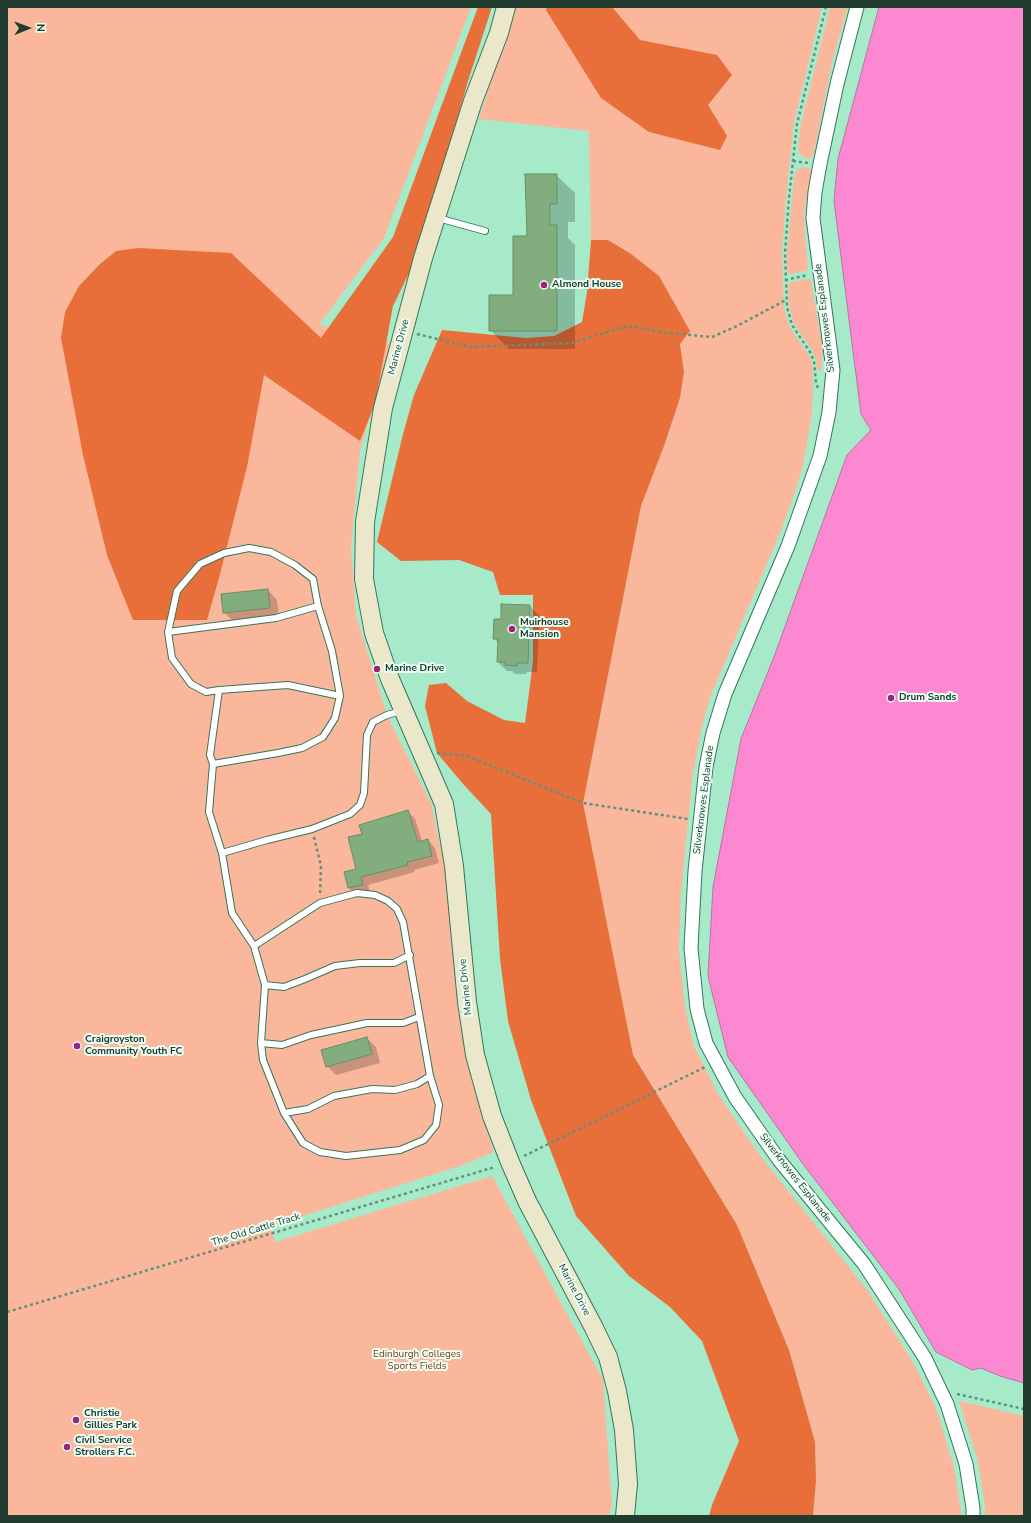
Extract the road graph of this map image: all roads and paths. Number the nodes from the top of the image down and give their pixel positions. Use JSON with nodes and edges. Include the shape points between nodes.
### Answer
{"nodes":[{"id":1,"x":506,"y":7,"type":"edge"},
{"id":2,"x":857,"y":7,"type":"edge"},
{"id":3,"x":436,"y":218,"type":"junction"},
{"id":4,"x":485,"y":231,"type":"dead end"},
{"id":5,"x":820,"y":273,"type":"junction"},
{"id":6,"x":785,"y":280,"type":"dead end"},
{"id":7,"x":786,"y":300,"type":"dead end"},
{"id":8,"x":404,"y":332,"type":"junction"},
{"id":9,"x":318,"y":606,"type":"junction"},
{"id":10,"x":168,"y":632,"type":"junction"},
{"id":11,"x":219,"y":690,"type":"junction"},
{"id":12,"x":340,"y":696,"type":"junction"},
{"id":13,"x":403,"y":711,"type":"junction"},
{"id":14,"x":422,"y":752,"type":"junction"},
{"id":15,"x":213,"y":764,"type":"junction"},
{"id":16,"x":700,"y":820,"type":"junction"},
{"id":17,"x":312,"y":829,"type":"junction"},
{"id":18,"x":222,"y":853,"type":"junction"},
{"id":19,"x":320,"y":903,"type":"junction"},
{"id":20,"x":254,"y":946,"type":"junction"},
{"id":21,"x":410,"y":955,"type":"junction"},
{"id":22,"x":265,"y":985,"type":"junction"},
{"id":23,"x":419,"y":1016,"type":"junction"},
{"id":24,"x":261,"y":1043,"type":"junction"},
{"id":25,"x":716,"y":1062,"type":"junction"},
{"id":26,"x":430,"y":1076,"type":"junction"},
{"id":27,"x":284,"y":1113,"type":"junction"},
{"id":28,"x":510,"y":1162,"type":"junction"},
{"id":29,"x":7,"y":1312,"type":"edge"},
{"id":30,"x":942,"y":1392,"type":"junction"},
{"id":31,"x":1024,"y":1409,"type":"edge"},
{"id":32,"x":625,"y":1516,"type":"edge"},
{"id":33,"x":973,"y":1516,"type":"edge"}],
"edges":[{"from":1,"to":3,"type":"street","name":"Marine Drive"},
{"from":2,"to":5,"type":"street","name":"Silverknowes Esplanade","via":[[837,84],[816,192],[814,218]]},
{"from":3,"to":4,"type":"lane"},
{"from":3,"to":8,"type":"street","name":"Marine Drive"},
{"from":5,"to":6,"type":"path"},
{"from":5,"to":16,"type":"street","name":"Silverknowes Esplanade","via":[[833,370],[829,412],[820,456],[788,546],[725,694],[706,767]]},
{"from":7,"to":8,"type":"path","via":[[712,337],[668,334],[627,326],[572,343],[471,346]]},
{"from":8,"to":13,"type":"street","name":"Marine Drive","via":[[383,408],[366,514],[364,579],[374,633]]},
{"from":9,"to":10,"type":"lane","via":[[276,618]]},
{"from":9,"to":10,"type":"lane","via":[[312,579],[295,565],[271,552],[250,548],[224,552],[200,564],[177,591]]},
{"from":9,"to":12,"type":"lane","via":[[332,651]]},
{"from":10,"to":11,"type":"lane","via":[[172,658],[191,684],[206,692]]},
{"from":11,"to":12,"type":"lane","via":[[288,685]]},
{"from":11,"to":15,"type":"lane","via":[[210,755]]},
{"from":12,"to":15,"type":"lane","via":[[335,718],[323,737],[302,748]]},
{"from":13,"to":14,"type":"street","name":"Marine Drive"},
{"from":13,"to":17,"type":"lane","via":[[373,722],[367,735],[364,793],[360,805],[350,814]]},
{"from":14,"to":16,"type":"path","via":[[467,756],[583,803]]},
{"from":14,"to":28,"type":"street","name":"Marine Drive","via":[[444,804],[454,866],[467,1002],[475,1055],[492,1116]]},
{"from":15,"to":18,"type":"lane","via":[[209,812]]},
{"from":16,"to":25,"type":"street","name":"Silverknowes Esplanade","via":[[691,948],[697,1009],[706,1043]]},
{"from":17,"to":18,"type":"lane"},
{"from":17,"to":19,"type":"path","via":[[321,866]]},
{"from":18,"to":20,"type":"lane","via":[[232,913]]},
{"from":19,"to":20,"type":"lane"},
{"from":19,"to":21,"type":"lane","via":[[357,893],[376,895],[388,901],[397,909],[403,922]]},
{"from":20,"to":22,"type":"lane"},
{"from":21,"to":22,"type":"lane","via":[[394,963],[335,966],[284,987]]},
{"from":21,"to":23,"type":"lane"},
{"from":22,"to":24,"type":"lane"},
{"from":23,"to":24,"type":"lane","via":[[403,1023],[367,1023],[311,1035],[282,1045]]},
{"from":23,"to":26,"type":"lane"},
{"from":24,"to":27,"type":"lane","via":[[263,1060]]},
{"from":25,"to":28,"type":"path","name":"The Old Cattle Track"},
{"from":25,"to":30,"type":"street","name":"Silverknowes Esplanade","via":[[735,1097],[779,1160],[864,1264],[926,1358]]},
{"from":26,"to":27,"type":"lane","via":[[418,1084],[395,1090],[372,1089],[334,1096],[308,1108]]},
{"from":26,"to":27,"type":"lane","via":[[439,1105],[436,1125],[424,1140],[400,1150],[346,1156],[320,1152],[304,1143]]},
{"from":28,"to":29,"type":"path","name":"The Old Cattle Track"},
{"from":28,"to":32,"type":"street","name":"Marine Drive","via":[[527,1201],[608,1358],[618,1391],[624,1430],[628,1484]]},
{"from":30,"to":31,"type":"path"},
{"from":30,"to":33,"type":"street","name":"Silverknowes Esplanade","via":[[966,1464]]}]}
